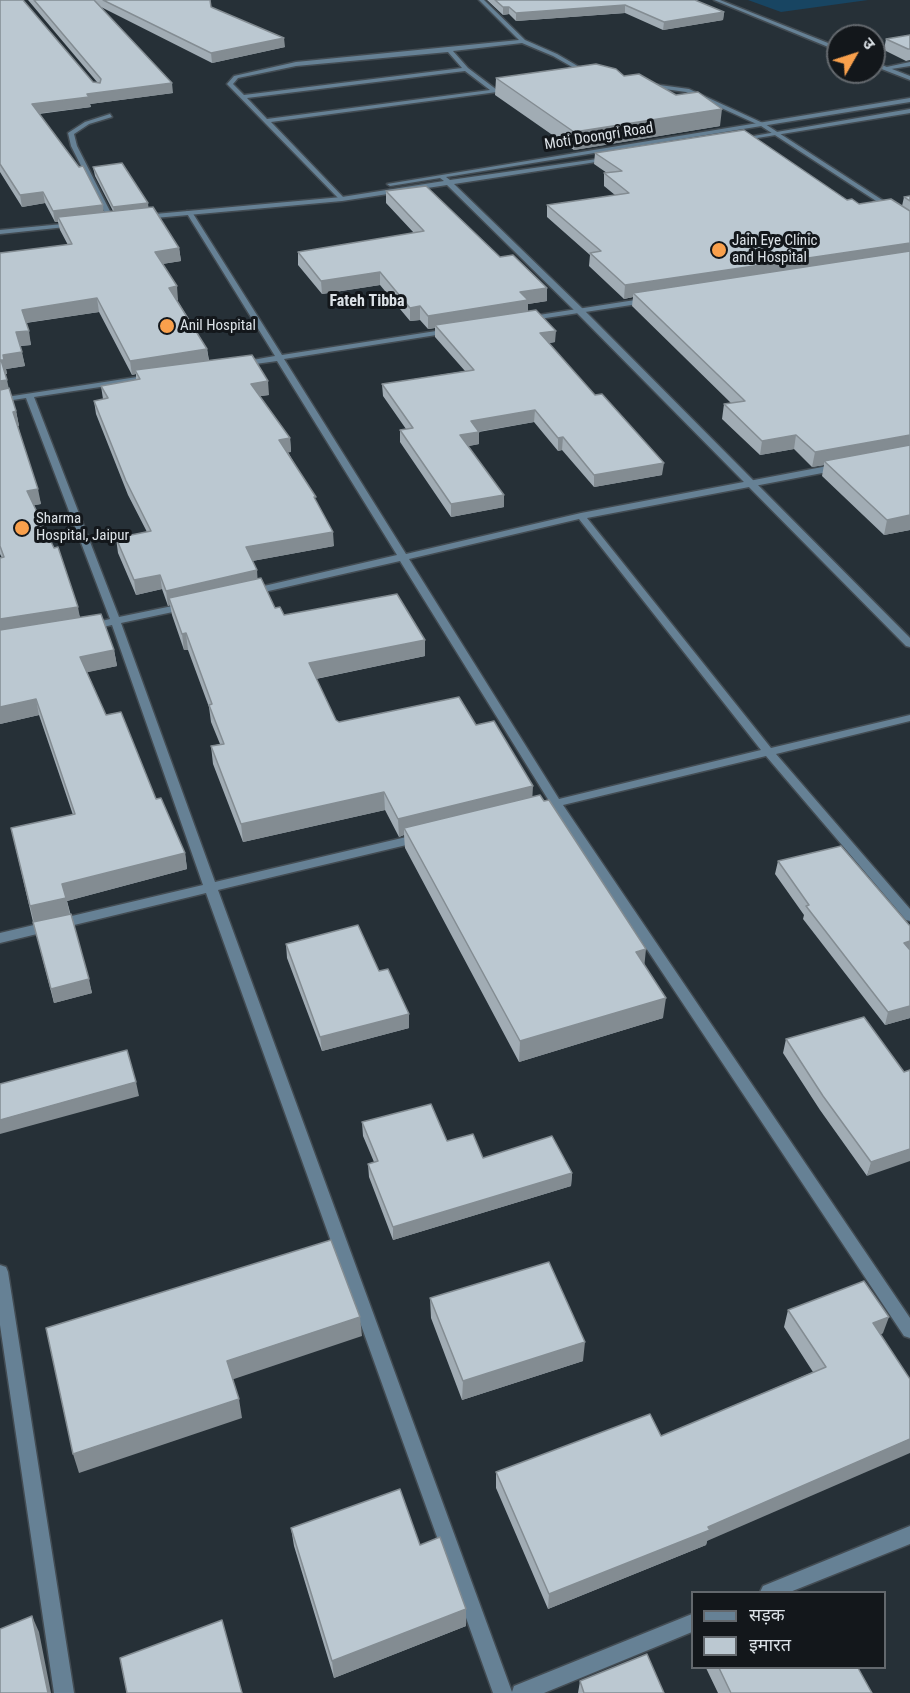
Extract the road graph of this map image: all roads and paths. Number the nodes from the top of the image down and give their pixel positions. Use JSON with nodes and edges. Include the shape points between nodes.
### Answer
{"nodes":[{"id":1,"x":481,"y":0,"type":"edge"},
{"id":2,"x":716,"y":0,"type":"edge"},
{"id":3,"x":523,"y":42,"type":"junction"},
{"id":4,"x":826,"y":44,"type":"edge"},
{"id":5,"x":449,"y":50,"type":"junction"},
{"id":6,"x":910,"y":64,"type":"edge"},
{"id":7,"x":886,"y":68,"type":"edge"},
{"id":8,"x":886,"y":68,"type":"edge"},
{"id":9,"x":466,"y":69,"type":"junction"},
{"id":10,"x":581,"y":78,"type":"edge"},
{"id":11,"x":910,"y":78,"type":"edge"},
{"id":12,"x":642,"y":85,"type":"edge"},
{"id":13,"x":506,"y":90,"type":"edge"},
{"id":14,"x":495,"y":92,"type":"junction"},
{"id":15,"x":242,"y":97,"type":"junction"},
{"id":16,"x":910,"y":100,"type":"edge"},
{"id":17,"x":910,"y":111,"type":"edge"},
{"id":18,"x":110,"y":116,"type":"dead end"},
{"id":19,"x":266,"y":121,"type":"junction"},
{"id":20,"x":763,"y":126,"type":"junction"},
{"id":21,"x":774,"y":133,"type":"junction"},
{"id":22,"x":728,"y":140,"type":"edge"},
{"id":23,"x":636,"y":144,"type":"junction"},
{"id":24,"x":648,"y":152,"type":"edge"},
{"id":25,"x":622,"y":156,"type":"edge"},
{"id":26,"x":442,"y":176,"type":"junction"},
{"id":27,"x":450,"y":184,"type":"junction"},
{"id":28,"x":335,"y":192,"type":"junction"},
{"id":29,"x":342,"y":199,"type":"junction"},
{"id":30,"x":292,"y":203,"type":"junction"},
{"id":31,"x":189,"y":212,"type":"junction"},
{"id":32,"x":134,"y":219,"type":"edge"},
{"id":33,"x":123,"y":220,"type":"edge"},
{"id":34,"x":112,"y":221,"type":"junction"},
{"id":35,"x":910,"y":221,"type":"edge"},
{"id":36,"x":101,"y":222,"type":"edge"},
{"id":37,"x":78,"y":225,"type":"edge"},
{"id":38,"x":0,"y":232,"type":"edge"},
{"id":39,"x":662,"y":297,"type":"edge"},
{"id":40,"x":579,"y":310,"type":"junction"},
{"id":41,"x":522,"y":319,"type":"edge"},
{"id":42,"x":453,"y":330,"type":"edge"},
{"id":43,"x":281,"y":358,"type":"junction"},
{"id":44,"x":235,"y":365,"type":"edge"},
{"id":45,"x":155,"y":377,"type":"edge"},
{"id":46,"x":29,"y":395,"type":"junction"},
{"id":47,"x":0,"y":400,"type":"edge"},
{"id":48,"x":853,"y":464,"type":"edge"},
{"id":49,"x":750,"y":483,"type":"junction"},
{"id":50,"x":581,"y":516,"type":"junction"},
{"id":51,"x":402,"y":557,"type":"junction"},
{"id":52,"x":241,"y":594,"type":"edge"},
{"id":53,"x":195,"y":604,"type":"edge"},
{"id":54,"x":115,"y":623,"type":"junction"},
{"id":55,"x":80,"y":628,"type":"edge"},
{"id":56,"x":910,"y":644,"type":"edge"},
{"id":57,"x":910,"y":718,"type":"edge"},
{"id":58,"x":769,"y":753,"type":"junction"},
{"id":59,"x":556,"y":804,"type":"junction"},
{"id":60,"x":533,"y":810,"type":"edge"},
{"id":61,"x":429,"y":835,"type":"edge"},
{"id":62,"x":211,"y":889,"type":"junction"},
{"id":63,"x":910,"y":917,"type":"edge"},
{"id":64,"x":0,"y":938,"type":"edge"},
{"id":65,"x":0,"y":1272,"type":"edge"},
{"id":66,"x":910,"y":1331,"type":"edge"},
{"id":67,"x":910,"y":1535,"type":"edge"},
{"id":68,"x":774,"y":1591,"type":"edge"},
{"id":69,"x":691,"y":1624,"type":"edge"},
{"id":70,"x":64,"y":1693,"type":"edge"},
{"id":71,"x":503,"y":1693,"type":"edge"},
{"id":72,"x":521,"y":1693,"type":"edge"}],
"edges":[{"from":1,"to":3,"type":"street"},
{"from":2,"to":4,"type":"street"},
{"from":3,"to":5,"type":"street"},
{"from":3,"to":10,"type":"street","via":[[594,77]]},
{"from":5,"to":9,"type":"street"},
{"from":5,"to":15,"type":"street","via":[[258,70],[236,77],[230,84]]},
{"from":6,"to":7,"type":"street"},
{"from":8,"to":11,"type":"street"},
{"from":9,"to":14,"type":"street"},
{"from":9,"to":15,"type":"street"},
{"from":12,"to":20,"type":"street","via":[[687,90]]},
{"from":13,"to":14,"type":"street"},
{"from":14,"to":19,"type":"street"},
{"from":15,"to":19,"type":"street"},
{"from":16,"to":20,"type":"street","name":"Moti Doongri Road"},
{"from":17,"to":21,"type":"street"},
{"from":18,"to":34,"type":"street","via":[[71,133]]},
{"from":19,"to":28,"type":"street"},
{"from":20,"to":21,"type":"street"},
{"from":20,"to":23,"type":"street","name":"Moti Doongri Road"},
{"from":21,"to":22,"type":"street"},
{"from":21,"to":35,"type":"street"},
{"from":23,"to":24,"type":"street"},
{"from":23,"to":26,"type":"street","name":"Moti Doongri Road"},
{"from":25,"to":27,"type":"street","name":"Moti Doongri Road"},
{"from":26,"to":27,"type":"street"},
{"from":26,"to":28,"type":"street","name":"Moti Doongri Road"},
{"from":27,"to":29,"type":"street","name":"Moti Doongri Road"},
{"from":27,"to":40,"type":"street"},
{"from":28,"to":29,"type":"street"},
{"from":28,"to":30,"type":"street","name":"Moti Doongri Road"},
{"from":29,"to":30,"type":"street","name":"Moti Doongri Road"},
{"from":30,"to":31,"type":"street","name":"Moti Doongri Road"},
{"from":31,"to":32,"type":"street","name":"Moti Doongri Road"},
{"from":31,"to":43,"type":"street"},
{"from":33,"to":34,"type":"street"},
{"from":34,"to":36,"type":"street"},
{"from":37,"to":38,"type":"street"},
{"from":39,"to":40,"type":"street"},
{"from":40,"to":41,"type":"street"},
{"from":40,"to":49,"type":"street"},
{"from":42,"to":43,"type":"street"},
{"from":43,"to":44,"type":"street"},
{"from":43,"to":51,"type":"street"},
{"from":45,"to":46,"type":"street"},
{"from":46,"to":47,"type":"street"},
{"from":46,"to":54,"type":"street"},
{"from":48,"to":49,"type":"street"},
{"from":49,"to":50,"type":"street"},
{"from":49,"to":56,"type":"street"},
{"from":50,"to":51,"type":"street"},
{"from":50,"to":58,"type":"street"},
{"from":51,"to":52,"type":"street"},
{"from":51,"to":59,"type":"street"},
{"from":53,"to":54,"type":"street"},
{"from":54,"to":55,"type":"street"},
{"from":54,"to":62,"type":"street"},
{"from":57,"to":58,"type":"street"},
{"from":58,"to":59,"type":"street"},
{"from":58,"to":63,"type":"street"},
{"from":59,"to":60,"type":"street"},
{"from":59,"to":66,"type":"street"},
{"from":61,"to":62,"type":"street"},
{"from":62,"to":64,"type":"street"},
{"from":62,"to":71,"type":"street"},
{"from":65,"to":70,"type":"street"},
{"from":67,"to":68,"type":"street"},
{"from":69,"to":72,"type":"street"}]}
